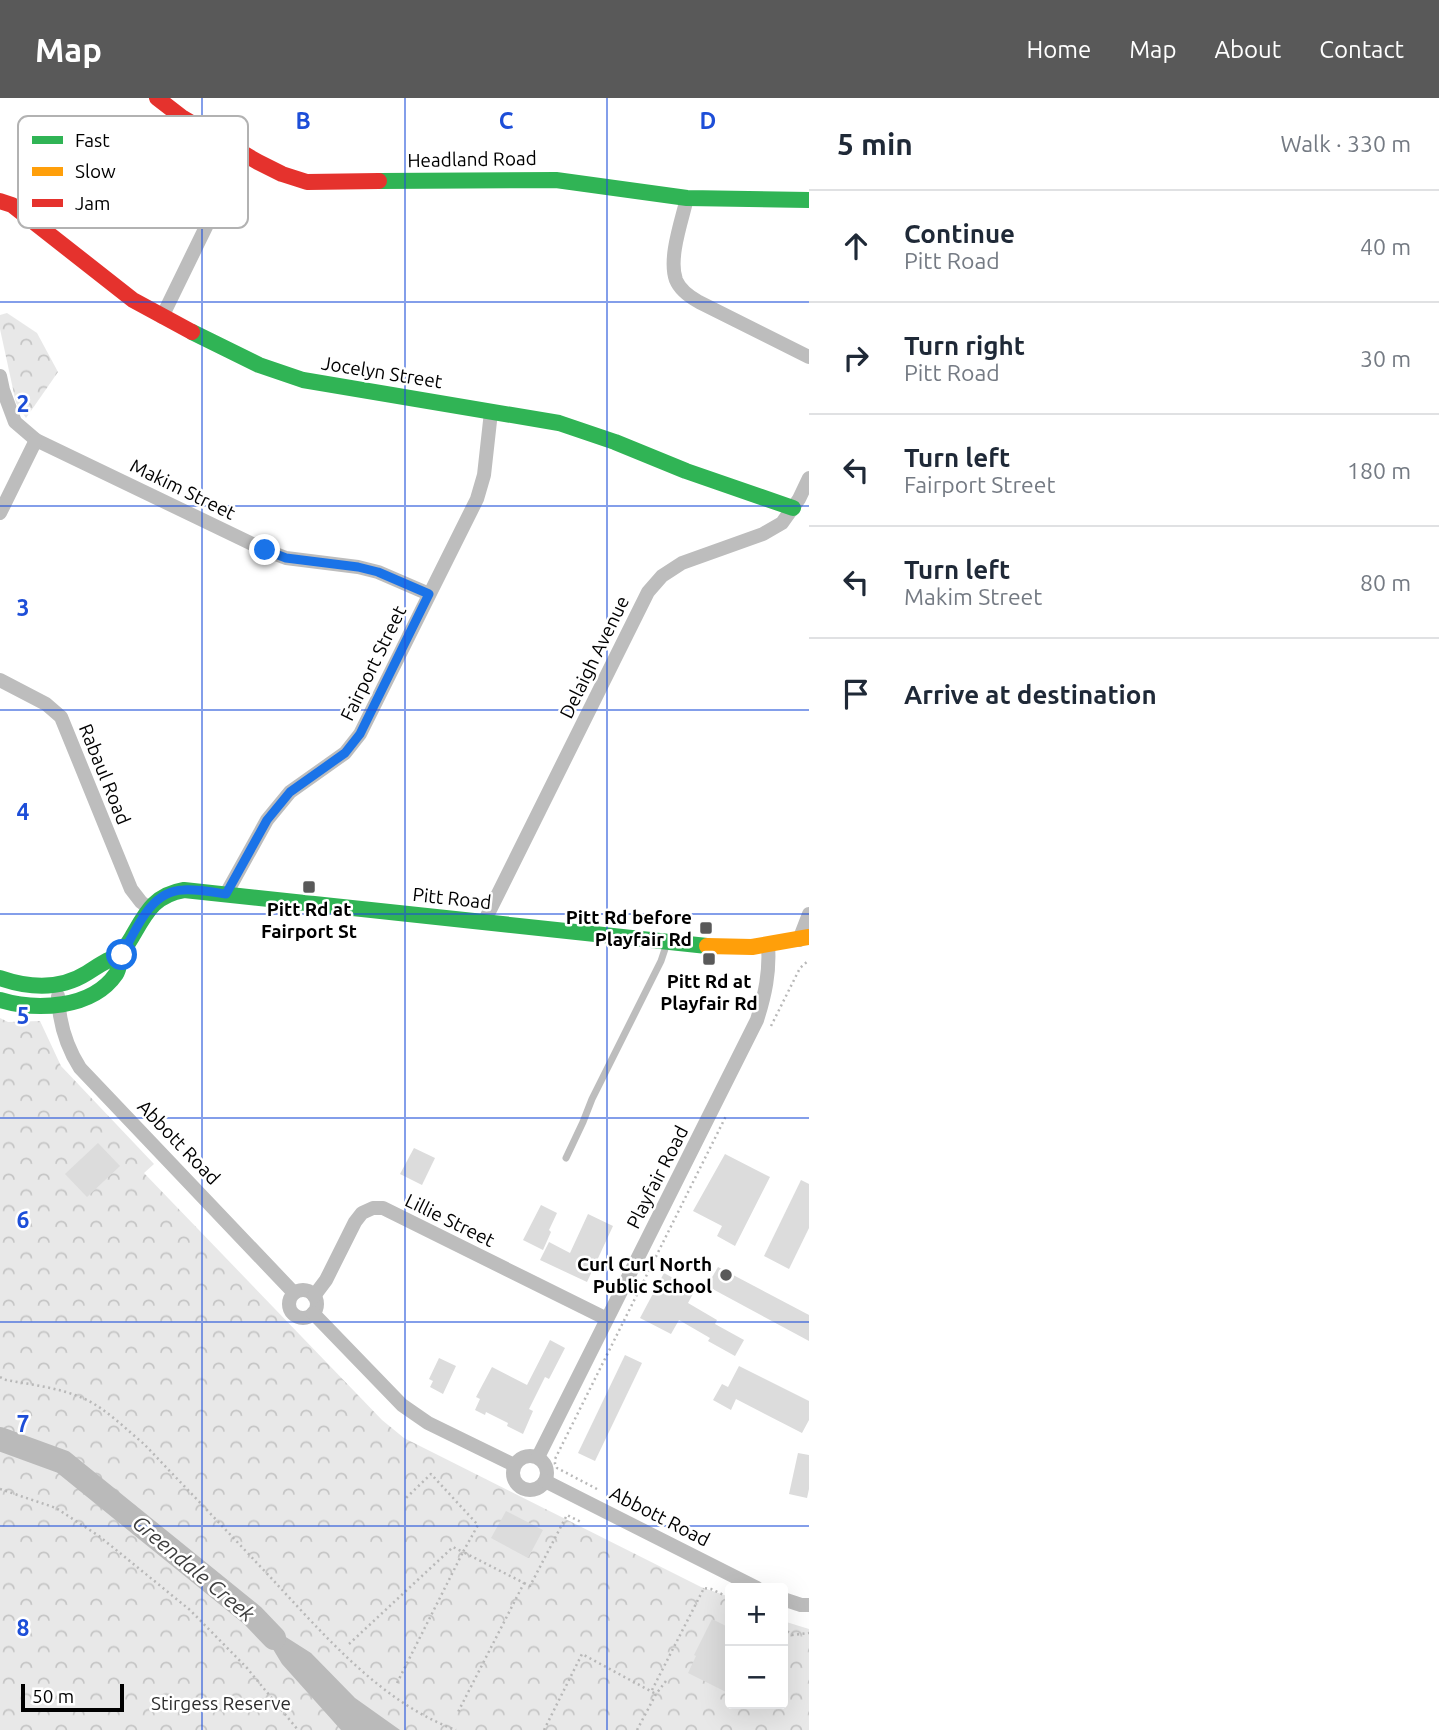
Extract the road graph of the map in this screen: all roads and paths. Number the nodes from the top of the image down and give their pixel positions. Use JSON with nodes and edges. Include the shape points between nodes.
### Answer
{"nodes":[{"id":1,"x":157,"y":98,"type":"edge"},
{"id":2,"x":180,"y":116,"type":"edge"},
{"id":3,"x":248,"y":156,"type":"edge"},
{"id":4,"x":687,"y":198,"type":"junction"},
{"id":5,"x":809,"y":200,"type":"edge"},
{"id":6,"x":0,"y":201,"type":"edge"},
{"id":7,"x":18,"y":210,"type":"edge"},
{"id":8,"x":41,"y":228,"type":"edge"},
{"id":9,"x":205,"y":228,"type":"edge"},
{"id":10,"x":162,"y":317,"type":"junction"},
{"id":11,"x":809,"y":358,"type":"edge"},
{"id":12,"x":0,"y":376,"type":"edge"},
{"id":13,"x":491,"y":412,"type":"junction"},
{"id":14,"x":36,"y":440,"type":"junction"},
{"id":15,"x":809,"y":478,"type":"edge"},
{"id":16,"x":793,"y":508,"type":"junction"},
{"id":17,"x":0,"y":513,"type":"edge"},
{"id":18,"x":429,"y":594,"type":"junction"},
{"id":19,"x":0,"y":680,"type":"edge"},
{"id":20,"x":226,"y":894,"type":"junction"},
{"id":21,"x":149,"y":908,"type":"junction"},
{"id":22,"x":809,"y":914,"type":"edge"},
{"id":23,"x":484,"y":922,"type":"junction"},
{"id":24,"x":804,"y":939,"type":"edge"},
{"id":25,"x":668,"y":942,"type":"junction"},
{"id":26,"x":768,"y":945,"type":"junction"},
{"id":27,"x":122,"y":955,"type":"junction"},
{"id":28,"x":809,"y":960,"type":"edge"},
{"id":29,"x":0,"y":978,"type":"edge"},
{"id":30,"x":57,"y":985,"type":"junction"},
{"id":31,"x":0,"y":1000,"type":"edge"},
{"id":32,"x":58,"y":1005,"type":"junction"},
{"id":33,"x":769,"y":1029,"type":"dead end"},
{"id":34,"x":725,"y":1117,"type":"dead end"},
{"id":35,"x":566,"y":1158,"type":"dead end"},
{"id":36,"x":294,"y":1293,"type":"junction"},
{"id":37,"x":314,"y":1296,"type":"junction"},
{"id":38,"x":313,"y":1313,"type":"junction"},
{"id":39,"x":607,"y":1320,"type":"junction"},
{"id":40,"x":0,"y":1377,"type":"edge"},
{"id":41,"x":538,"y":1457,"type":"junction"},
{"id":42,"x":514,"y":1465,"type":"junction"},
{"id":43,"x":545,"y":1481,"type":"junction"},
{"id":44,"x":0,"y":1489,"type":"edge"},
{"id":45,"x":597,"y":1489,"type":"dead end"},
{"id":46,"x":405,"y":1499,"type":"dead end"},
{"id":47,"x":581,"y":1522,"type":"dead end"},
{"id":48,"x":463,"y":1552,"type":"junction"},
{"id":49,"x":524,"y":1583,"type":"junction"},
{"id":50,"x":747,"y":1583,"type":"edge"},
{"id":51,"x":725,"y":1596,"type":"edge"},
{"id":52,"x":788,"y":1601,"type":"edge"},
{"id":53,"x":809,"y":1605,"type":"edge"},
{"id":54,"x":788,"y":1631,"type":"edge"},
{"id":55,"x":809,"y":1633,"type":"edge"},
{"id":56,"x":349,"y":1644,"type":"dead end"},
{"id":57,"x":666,"y":1681,"type":"dead end"},
{"id":58,"x":397,"y":1683,"type":"dead end"},
{"id":59,"x":651,"y":1691,"type":"junction"},
{"id":60,"x":656,"y":1694,"type":"junction"},
{"id":61,"x":457,"y":1714,"type":"dead end"},
{"id":62,"x":298,"y":1730,"type":"edge"},
{"id":63,"x":456,"y":1730,"type":"edge"},
{"id":64,"x":544,"y":1730,"type":"edge"},
{"id":65,"x":637,"y":1730,"type":"edge"}],
"edges":[{"from":1,"to":2,"type":"street","name":"Headland Road"},
{"from":3,"to":4,"type":"street","name":"Headland Road","via":[[307,182],[556,180]]},
{"from":4,"to":5,"type":"street","name":"Headland Road"},
{"from":4,"to":11,"type":"street","via":[[674,257],[681,288],[699,302]]},
{"from":6,"to":7,"type":"street","name":"Jocelyn Street"},
{"from":8,"to":10,"type":"street","name":"Jocelyn Street","via":[[133,300]]},
{"from":9,"to":10,"type":"street"},
{"from":10,"to":13,"type":"street","name":"Jocelyn Street","via":[[259,365],[303,380]]},
{"from":12,"to":14,"type":"street","name":"Makim Street","via":[[15,422]]},
{"from":13,"to":16,"type":"street","name":"Jocelyn Street","via":[[559,423]]},
{"from":13,"to":18,"type":"street","name":"Fairport Street","via":[[477,499]]},
{"from":14,"to":17,"type":"street"},
{"from":14,"to":18,"type":"street","name":"Makim Street","via":[[265,550],[286,558],[378,572]]},
{"from":15,"to":16,"type":"street","name":"Delaigh Avenue"},
{"from":16,"to":23,"type":"street","name":"Delaigh Avenue","via":[[782,523],[763,534],[682,563],[648,592]]},
{"from":18,"to":20,"type":"street","name":"Fairport Street","via":[[360,734],[345,753],[290,792],[267,820]]},
{"from":19,"to":21,"type":"street","name":"Rabaul Road","via":[[61,717],[131,889]]},
{"from":20,"to":21,"type":"street","name":"Pitt Road","via":[[173,891]]},
{"from":20,"to":23,"type":"street","name":"Pitt Road"},
{"from":21,"to":27,"type":"street","name":"Pitt Road"},
{"from":22,"to":24,"type":"street"},
{"from":23,"to":25,"type":"street","name":"Pitt Road"},
{"from":24,"to":26,"type":"street","name":"Pitt Road"},
{"from":25,"to":26,"type":"street","name":"Pitt Road","via":[[732,948]]},
{"from":25,"to":35,"type":"lane"},
{"from":26,"to":39,"type":"street","name":"Playfair Road","via":[[767,987],[757,1020]]},
{"from":27,"to":30,"type":"street"},
{"from":27,"to":32,"type":"street","name":"Pitt Road","via":[[117,973],[105,985],[74,1002]]},
{"from":28,"to":33,"type":"path","via":[[800,968]]},
{"from":29,"to":30,"type":"street","via":[[33,986]]},
{"from":30,"to":32,"type":"street","name":"Abbott Road"},
{"from":31,"to":32,"type":"street","via":[[31,1007]]},
{"from":32,"to":36,"type":"street","name":"Abbott Road","via":[[64,1036],[80,1068]]},
{"from":34,"to":45,"type":"path","via":[[555,1460],[557,1468]]},
{"from":36,"to":37,"type":"street","via":[[302,1290]]},
{"from":36,"to":38,"type":"street","name":"Abbott Road","via":[[289,1301],[293,1314],[305,1318]]},
{"from":37,"to":38,"type":"street"},
{"from":37,"to":39,"type":"street","name":"Lillie Street","via":[[362,1213],[383,1208]]},
{"from":38,"to":42,"type":"street","name":"Abbott Road","via":[[402,1405],[428,1423]]},
{"from":39,"to":41,"type":"street","name":"Playfair Road"},
{"from":40,"to":63,"type":"path","via":[[88,1401],[119,1423],[333,1644],[407,1706]]},
{"from":41,"to":42,"type":"street","via":[[522,1457]]},
{"from":41,"to":43,"type":"street","via":[[547,1470]]},
{"from":42,"to":43,"type":"street","name":"Abbott Road","via":[[514,1480],[522,1488],[532,1490]]},
{"from":43,"to":50,"type":"street","name":"Abbott Road"},
{"from":44,"to":62,"type":"path","via":[[56,1508],[99,1536],[190,1610],[247,1668]]},
{"from":46,"to":48,"type":"path","via":[[431,1474],[478,1525]]},
{"from":47,"to":49,"type":"path","via":[[567,1515],[530,1586]]},
{"from":48,"to":49,"type":"path"},
{"from":48,"to":56,"type":"path","via":[[453,1547]]},
{"from":48,"to":58,"type":"path"},
{"from":49,"to":61,"type":"path"},
{"from":51,"to":59,"type":"path","via":[[704,1588]]},
{"from":52,"to":53,"type":"street"},
{"from":54,"to":55,"type":"path"},
{"from":57,"to":60,"type":"path"},
{"from":59,"to":60,"type":"path"},
{"from":59,"to":64,"type":"path","via":[[582,1654]]},
{"from":60,"to":65,"type":"path"}]}
